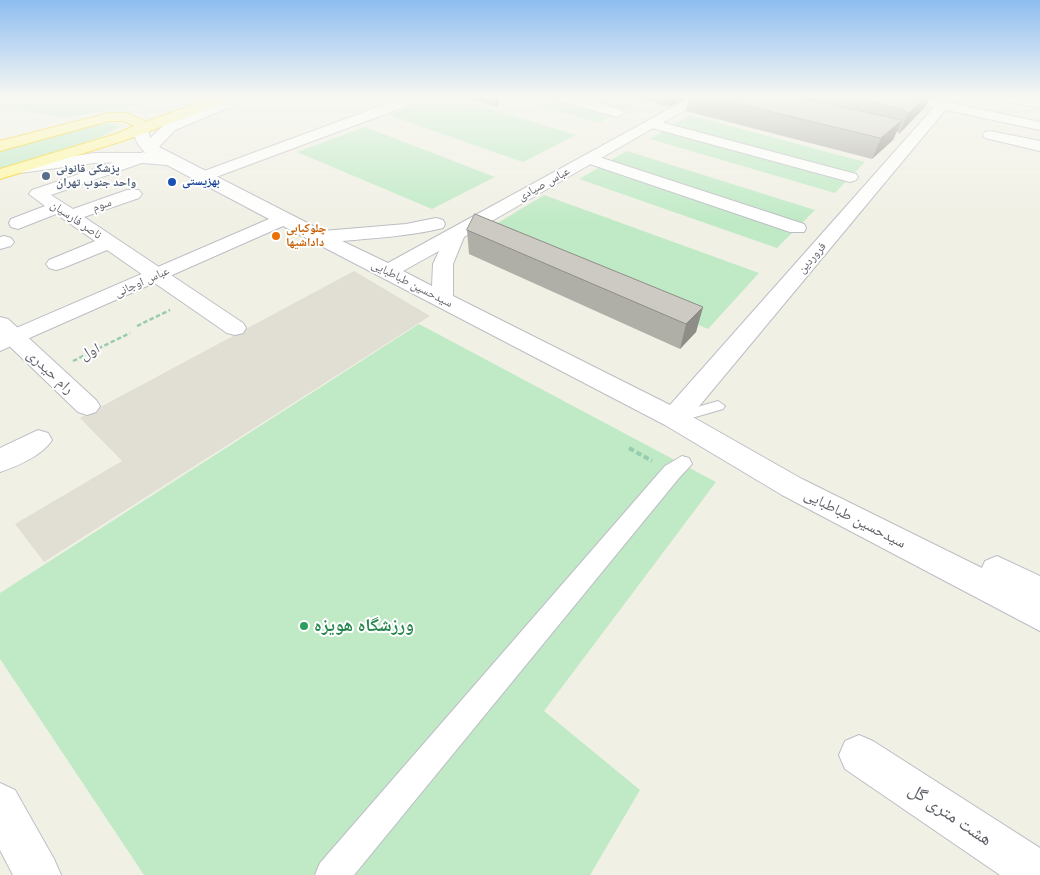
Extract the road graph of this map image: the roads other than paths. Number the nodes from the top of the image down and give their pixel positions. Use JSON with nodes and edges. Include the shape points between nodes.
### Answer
{"nodes":[{"id":1,"x":30,"y":138,"type":"edge"},
{"id":2,"x":118,"y":138,"type":"edge"},
{"id":3,"x":143,"y":138,"type":"edge"},
{"id":4,"x":158,"y":138,"type":"edge"},
{"id":5,"x":308,"y":138,"type":"edge"},
{"id":6,"x":599,"y":138,"type":"edge"},
{"id":7,"x":628,"y":138,"type":"edge"},
{"id":8,"x":703,"y":138,"type":"edge"},
{"id":9,"x":920,"y":138,"type":"edge"},
{"id":10,"x":1005,"y":138,"type":"edge"},
{"id":11,"x":0,"y":146,"type":"edge"},
{"id":12,"x":1040,"y":146,"type":"edge"},
{"id":13,"x":147,"y":153,"type":"junction"},
{"id":14,"x":590,"y":159,"type":"junction"},
{"id":15,"x":19,"y":168,"type":"junction"},
{"id":16,"x":0,"y":174,"type":"edge"},
{"id":17,"x":202,"y":177,"type":"junction"},
{"id":18,"x":850,"y":178,"type":"dead end"},
{"id":19,"x":490,"y":196,"type":"dead end"},
{"id":20,"x":65,"y":212,"type":"junction"},
{"id":21,"x":284,"y":219,"type":"junction"},
{"id":22,"x":18,"y":223,"type":"dead end"},
{"id":23,"x":448,"y":224,"type":"junction"},
{"id":24,"x":86,"y":226,"type":"junction"},
{"id":25,"x":797,"y":228,"type":"dead end"},
{"id":26,"x":319,"y":237,"type":"junction"},
{"id":27,"x":109,"y":242,"type":"junction"},
{"id":28,"x":382,"y":258,"type":"junction"},
{"id":29,"x":56,"y":264,"type":"dead end"},
{"id":30,"x":157,"y":275,"type":"junction"},
{"id":31,"x":442,"y":300,"type":"junction"},
{"id":32,"x":235,"y":328,"type":"dead end"},
{"id":33,"x":5,"y":336,"type":"edge"},
{"id":34,"x":87,"y":406,"type":"dead end"},
{"id":35,"x":718,"y":406,"type":"dead end"},
{"id":36,"x":674,"y":418,"type":"junction"},
{"id":37,"x":38,"y":440,"type":"dead end"},
{"id":38,"x":0,"y":460,"type":"edge"},
{"id":39,"x":682,"y":464,"type":"dead end"},
{"id":40,"x":798,"y":480,"type":"junction"},
{"id":41,"x":1040,"y":593,"type":"edge"},
{"id":42,"x":1040,"y":615,"type":"edge"},
{"id":43,"x":859,"y":755,"type":"dead end"},
{"id":44,"x":0,"y":805,"type":"edge"},
{"id":45,"x":38,"y":875,"type":"edge"},
{"id":46,"x":332,"y":875,"type":"edge"},
{"id":47,"x":1040,"y":875,"type":"edge"}],
"edges":[{"from":1,"to":11,"type":"highway"},
{"from":2,"to":15,"type":"highway"},
{"from":3,"to":13,"type":"street"},
{"from":4,"to":13,"type":"street"},
{"from":5,"to":17,"type":"street"},
{"from":6,"to":19,"type":"street","name":"عباس صیادی"},
{"from":7,"to":14,"type":"street","name":"عباس صیادی"},
{"from":8,"to":18,"type":"street"},
{"from":9,"to":36,"type":"street","name":"فروردین"},
{"from":10,"to":12,"type":"street"},
{"from":13,"to":15,"type":"street"},
{"from":13,"to":17,"type":"street","name":"سیدحسین طباطبایی","via":[[172,161]]},
{"from":13,"to":20,"type":"street","name":"ناصر فارسیان","via":[[38,194]]},
{"from":14,"to":23,"type":"street","name":"عباس صیادی"},
{"from":14,"to":25,"type":"street"},
{"from":15,"to":16,"type":"highway"},
{"from":17,"to":21,"type":"street","name":"سیدحسین طباطبایی"},
{"from":20,"to":22,"type":"street","name":"سوم"},
{"from":20,"to":24,"type":"street","name":"ناصر فارسیان"},
{"from":20,"to":24,"type":"street","name":"سوم","via":[[140,199]]},
{"from":21,"to":26,"type":"street","name":"سیدحسین طباطبایی"},
{"from":21,"to":30,"type":"street","name":"عباس اوجانی"},
{"from":23,"to":26,"type":"street"},
{"from":23,"to":28,"type":"street","name":"عباس صیادی"},
{"from":23,"to":28,"type":"street","name":"عباس صیادی"},
{"from":23,"to":31,"type":"street"},
{"from":24,"to":27,"type":"street","name":"ناصر فارسیان"},
{"from":26,"to":28,"type":"street","name":"سیدحسین طباطبایی"},
{"from":27,"to":29,"type":"street"},
{"from":27,"to":30,"type":"street","name":"ناصر فارسیان"},
{"from":28,"to":31,"type":"street","name":"سیدحسین طباطبایی"},
{"from":30,"to":32,"type":"street","name":"ناصر فارسیان"},
{"from":30,"to":33,"type":"street","name":"عباس اوجانی"},
{"from":31,"to":36,"type":"street","name":"سیدحسین طباطبایی"},
{"from":33,"to":34,"type":"street","name":"رام حیدری"},
{"from":35,"to":36,"type":"lane"},
{"from":36,"to":40,"type":"street","name":"سیدحسین طباطبایی"},
{"from":37,"to":38,"type":"street"},
{"from":39,"to":46,"type":"street"},
{"from":40,"to":41,"type":"street","name":"سیدحسین طباطبایی"},
{"from":40,"to":42,"type":"street","name":"سیدحسین طباطبایی"},
{"from":43,"to":47,"type":"street","name":"هشت متری گل"},
{"from":44,"to":45,"type":"street"}]}
